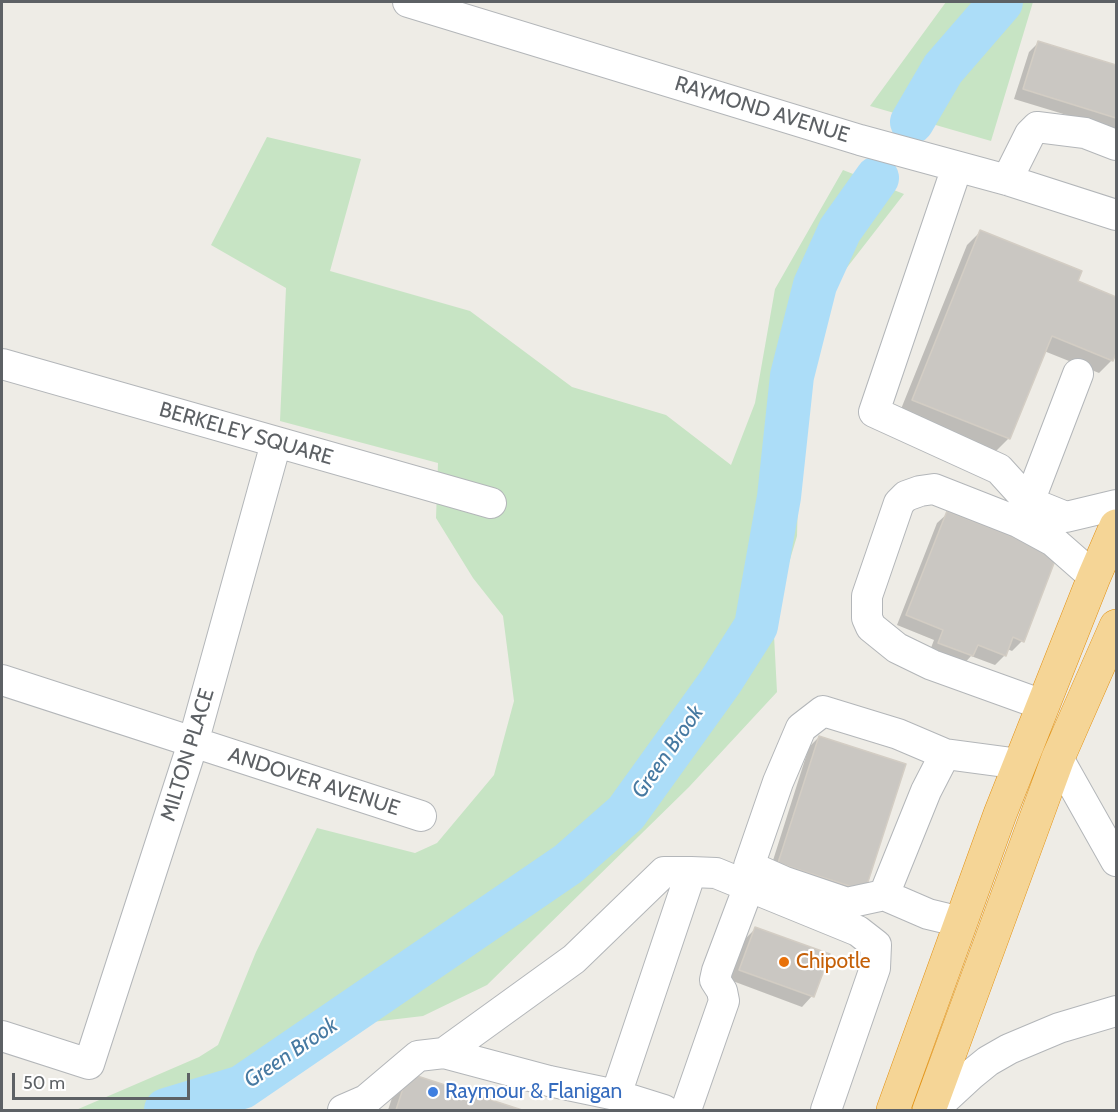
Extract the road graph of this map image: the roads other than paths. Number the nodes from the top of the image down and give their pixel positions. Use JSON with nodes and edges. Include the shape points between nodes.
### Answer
{"nodes":[{"id":1,"x":414,"y":2,"type":"edge"},
{"id":2,"x":1116,"y":145,"type":"edge"},
{"id":3,"x":957,"y":167,"type":"junction"},
{"id":4,"x":1007,"y":180,"type":"junction"},
{"id":5,"x":1116,"y":215,"type":"edge"},
{"id":6,"x":2,"y":364,"type":"edge"},
{"id":7,"x":1078,"y":374,"type":"dead end"},
{"id":8,"x":276,"y":443,"type":"junction"},
{"id":9,"x":1029,"y":502,"type":"junction"},
{"id":10,"x":491,"y":504,"type":"dead end"},
{"id":11,"x":1116,"y":505,"type":"edge"},
{"id":12,"x":1116,"y":526,"type":"edge"},
{"id":13,"x":1094,"y":577,"type":"junction"},
{"id":14,"x":1116,"y":626,"type":"edge"},
{"id":15,"x":2,"y":680,"type":"edge"},
{"id":16,"x":1043,"y":705,"type":"junction"},
{"id":17,"x":193,"y":743,"type":"junction"},
{"id":18,"x":945,"y":754,"type":"junction"},
{"id":19,"x":1058,"y":758,"type":"junction"},
{"id":20,"x":1020,"y":764,"type":"junction"},
{"id":21,"x":421,"y":816,"type":"dead end"},
{"id":22,"x":1116,"y":861,"type":"edge"},
{"id":23,"x":691,"y":873,"type":"junction"},
{"id":24,"x":749,"y":886,"type":"junction"},
{"id":25,"x":884,"y":896,"type":"junction"},
{"id":26,"x":961,"y":922,"type":"junction"},
{"id":27,"x":1116,"y":1011,"type":"edge"},
{"id":28,"x":2,"y":1036,"type":"edge"},
{"id":29,"x":444,"y":1053,"type":"junction"},
{"id":30,"x":616,"y":1095,"type":"junction"},
{"id":31,"x":343,"y":1110,"type":"edge"},
{"id":32,"x":664,"y":1110,"type":"edge"},
{"id":33,"x":686,"y":1110,"type":"edge"},
{"id":34,"x":826,"y":1110,"type":"edge"},
{"id":35,"x":893,"y":1110,"type":"edge"},
{"id":36,"x":931,"y":1110,"type":"edge"}],
"edges":[{"from":1,"to":3,"type":"street","name":"RAYMOND AVENUE"},
{"from":2,"to":4,"type":"street","via":[[1085,133],[1037,127]]},
{"from":3,"to":4,"type":"street","name":"RAYMOND AVENUE"},
{"from":3,"to":9,"type":"street","via":[[874,412],[999,469]]},
{"from":4,"to":5,"type":"street","name":"RAYMOND AVENUE"},
{"from":6,"to":8,"type":"street","name":"BERKELEY SQUARE"},
{"from":7,"to":9,"type":"street"},
{"from":8,"to":10,"type":"street","name":"BERKELEY SQUARE"},
{"from":8,"to":17,"type":"street","name":"MILTON PLACE"},
{"from":9,"to":11,"type":"street","via":[[1066,517]]},
{"from":12,"to":13,"type":"highway"},
{"from":13,"to":16,"type":"highway"},
{"from":13,"to":16,"type":"street","via":[[1053,541],[1018,522],[934,489],[906,496],[899,503],[867,596],[871,627],[897,648],[932,665]]},
{"from":14,"to":19,"type":"highway"},
{"from":15,"to":17,"type":"street","name":"ANDOVER AVENUE"},
{"from":16,"to":20,"type":"highway"},
{"from":17,"to":21,"type":"street","name":"ANDOVER AVENUE"},
{"from":17,"to":28,"type":"street","name":"MILTON PLACE","via":[[89,1064]]},
{"from":18,"to":20,"type":"street"},
{"from":18,"to":25,"type":"street"},
{"from":18,"to":25,"type":"street","via":[[898,734],[823,711],[801,728],[796,739],[749,866],[848,903]]},
{"from":19,"to":22,"type":"street"},
{"from":19,"to":36,"type":"highway"},
{"from":20,"to":26,"type":"highway"},
{"from":23,"to":24,"type":"street","via":[[716,873]]},
{"from":23,"to":29,"type":"street","via":[[664,872],[574,959]]},
{"from":23,"to":30,"type":"street"},
{"from":24,"to":33,"type":"street","via":[[717,972],[715,980],[724,1001]]},
{"from":24,"to":34,"type":"street","via":[[858,931],[876,945],[875,968]]},
{"from":25,"to":26,"type":"street"},
{"from":26,"to":35,"type":"highway"},
{"from":27,"to":36,"type":"street","via":[[1059,1028],[1010,1049],[988,1061]]},
{"from":29,"to":30,"type":"street"},
{"from":29,"to":31,"type":"street","via":[[418,1056],[366,1100]]},
{"from":30,"to":32,"type":"street"}]}
